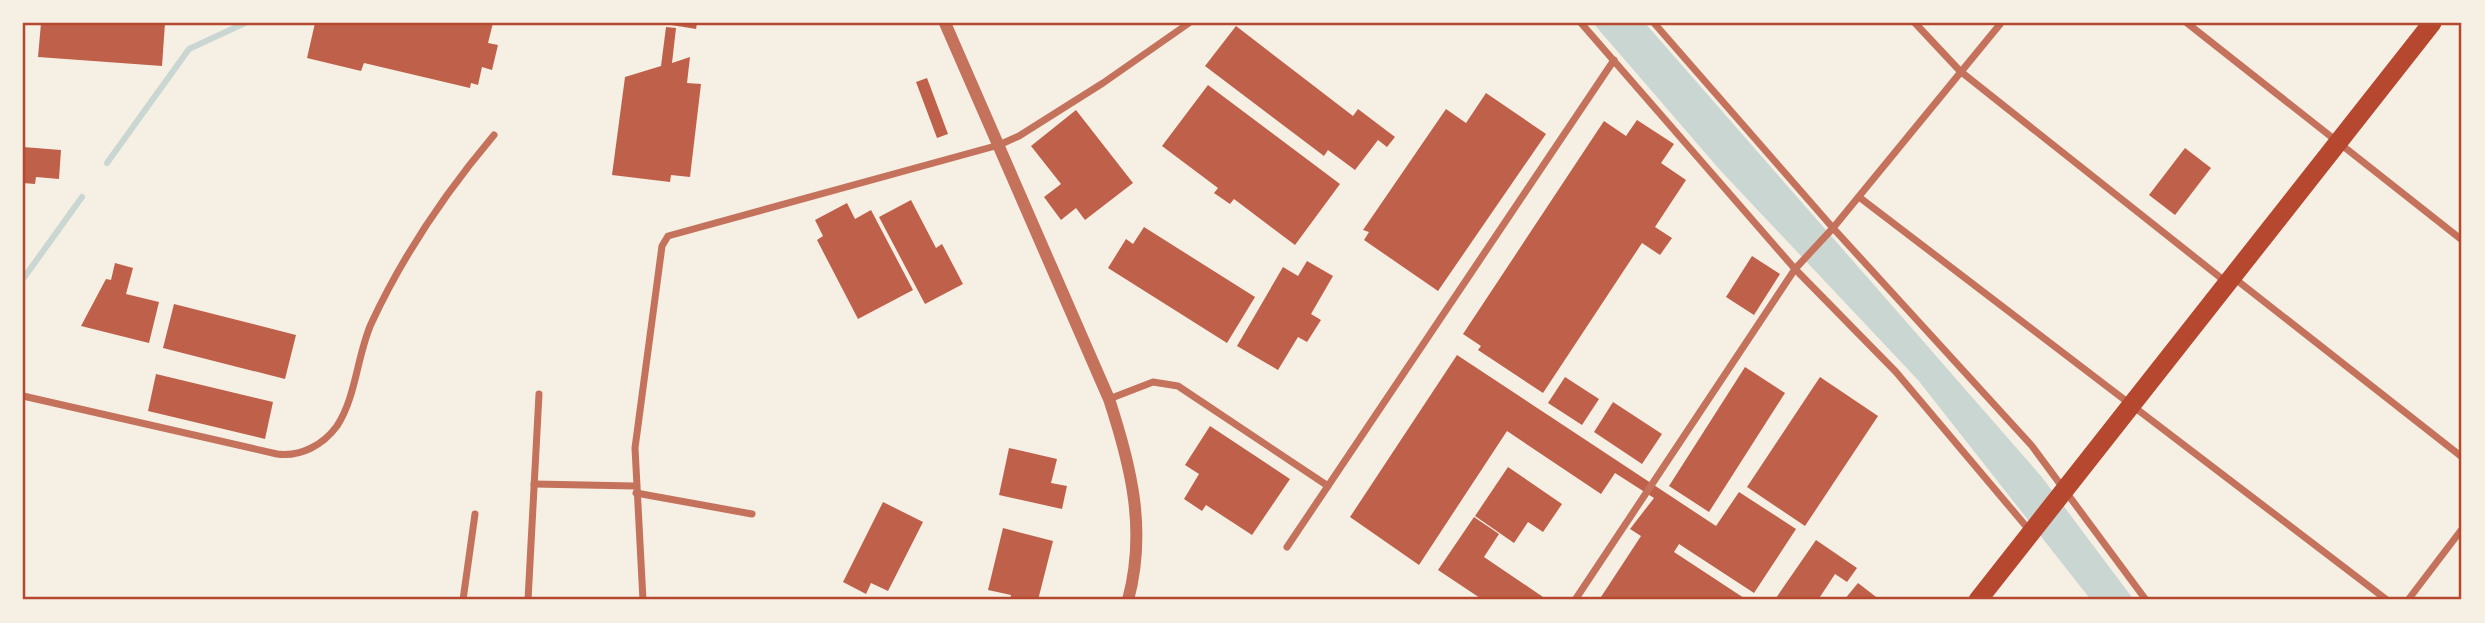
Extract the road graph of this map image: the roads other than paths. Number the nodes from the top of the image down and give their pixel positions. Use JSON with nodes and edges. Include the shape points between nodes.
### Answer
{"nodes":[{"id":1,"x":946,"y":23,"type":"edge"},
{"id":2,"x":1189,"y":23,"type":"edge"},
{"id":3,"x":1581,"y":23,"type":"edge"},
{"id":4,"x":1654,"y":23,"type":"edge"},
{"id":5,"x":1915,"y":23,"type":"edge"},
{"id":6,"x":2001,"y":23,"type":"edge"},
{"id":7,"x":2187,"y":23,"type":"edge"},
{"id":8,"x":2432,"y":23,"type":"edge"},
{"id":9,"x":1614,"y":60,"type":"junction"},
{"id":10,"x":1960,"y":72,"type":"junction"},
{"id":11,"x":494,"y":135,"type":"dead end"},
{"id":12,"x":2339,"y":143,"type":"junction"},
{"id":13,"x":999,"y":145,"type":"junction"},
{"id":14,"x":1859,"y":197,"type":"junction"},
{"id":15,"x":1832,"y":230,"type":"junction"},
{"id":16,"x":2462,"y":240,"type":"edge"},
{"id":17,"x":1797,"y":267,"type":"junction"},
{"id":18,"x":2231,"y":281,"type":"junction"},
{"id":19,"x":539,"y":394,"type":"dead end"},
{"id":20,"x":23,"y":396,"type":"edge"},
{"id":21,"x":1109,"y":399,"type":"junction"},
{"id":22,"x":2132,"y":404,"type":"junction"},
{"id":23,"x":2462,"y":457,"type":"edge"},
{"id":24,"x":534,"y":484,"type":"junction"},
{"id":25,"x":1328,"y":486,"type":"junction"},
{"id":26,"x":636,"y":489,"type":"junction"},
{"id":27,"x":2063,"y":491,"type":"junction"},
{"id":28,"x":475,"y":514,"type":"dead end"},
{"id":29,"x":752,"y":514,"type":"dead end"},
{"id":30,"x":2462,"y":529,"type":"edge"},
{"id":31,"x":2032,"y":530,"type":"junction"},
{"id":32,"x":1287,"y":547,"type":"dead end"},
{"id":33,"x":463,"y":600,"type":"edge"},
{"id":34,"x":528,"y":600,"type":"edge"},
{"id":35,"x":643,"y":600,"type":"edge"},
{"id":36,"x":1128,"y":600,"type":"edge"},
{"id":37,"x":1575,"y":600,"type":"edge"},
{"id":38,"x":1978,"y":600,"type":"edge"},
{"id":39,"x":2146,"y":600,"type":"edge"},
{"id":40,"x":2387,"y":600,"type":"edge"},
{"id":41,"x":2408,"y":600,"type":"edge"}],
"edges":[{"from":1,"to":13,"type":"street"},
{"from":2,"to":13,"type":"street","via":[[1103,83]]},
{"from":3,"to":9,"type":"street"},
{"from":4,"to":15,"type":"street"},
{"from":5,"to":10,"type":"street"},
{"from":6,"to":10,"type":"street"},
{"from":7,"to":12,"type":"street"},
{"from":8,"to":12,"type":"highway"},
{"from":9,"to":17,"type":"street"},
{"from":9,"to":25,"type":"street"},
{"from":10,"to":14,"type":"street"},
{"from":10,"to":18,"type":"street"},
{"from":11,"to":20,"type":"street","via":[[454,183],[417,239],[371,325],[338,424],[318,444],[296,454],[277,454]]},
{"from":12,"to":16,"type":"street"},
{"from":12,"to":18,"type":"highway"},
{"from":13,"to":21,"type":"street"},
{"from":13,"to":26,"type":"street","via":[[668,236],[662,246],[636,435]]},
{"from":14,"to":15,"type":"street"},
{"from":14,"to":22,"type":"street"},
{"from":15,"to":17,"type":"street"},
{"from":15,"to":27,"type":"street","via":[[2014,425]]},
{"from":17,"to":31,"type":"street","via":[[1896,372]]},
{"from":17,"to":37,"type":"street"},
{"from":18,"to":22,"type":"highway"},
{"from":18,"to":23,"type":"street"},
{"from":19,"to":24,"type":"street"},
{"from":21,"to":25,"type":"street","via":[[1153,382],[1178,386]]},
{"from":21,"to":36,"type":"street","via":[[1128,456],[1137,505],[1137,544]]},
{"from":22,"to":27,"type":"highway"},
{"from":22,"to":40,"type":"street"},
{"from":24,"to":26,"type":"street"},
{"from":24,"to":34,"type":"street"},
{"from":25,"to":32,"type":"street"},
{"from":26,"to":29,"type":"street"},
{"from":26,"to":35,"type":"street"},
{"from":27,"to":31,"type":"highway"},
{"from":27,"to":39,"type":"street"},
{"from":28,"to":33,"type":"street"},
{"from":30,"to":41,"type":"street"},
{"from":31,"to":38,"type":"highway"}]}
